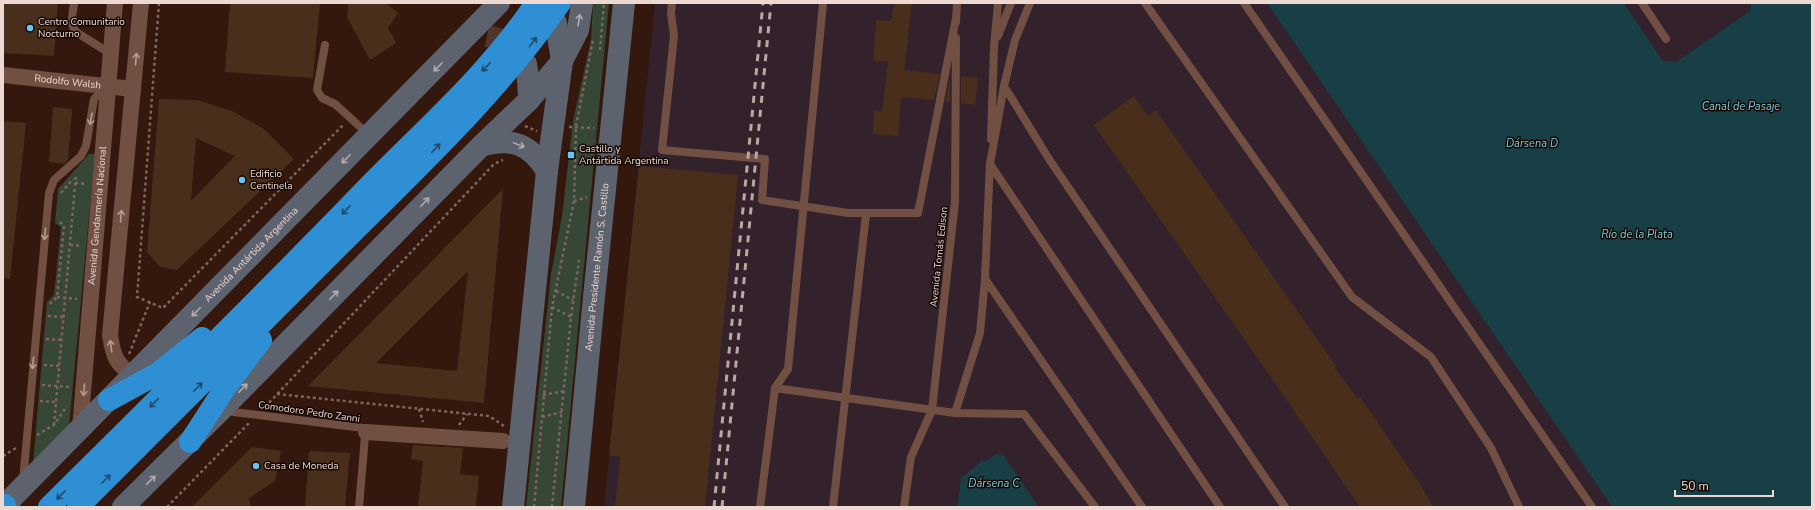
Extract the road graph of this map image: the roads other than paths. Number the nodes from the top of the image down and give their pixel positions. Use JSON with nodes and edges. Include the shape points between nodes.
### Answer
{"nodes":[{"id":1,"x":74,"y":3,"type":"edge"},
{"id":2,"x":116,"y":3,"type":"edge"},
{"id":3,"x":141,"y":3,"type":"edge"},
{"id":4,"x":499,"y":3,"type":"edge"},
{"id":5,"x":536,"y":3,"type":"edge"},
{"id":6,"x":582,"y":3,"type":"edge"},
{"id":7,"x":624,"y":3,"type":"edge"},
{"id":8,"x":672,"y":3,"type":"edge"},
{"id":9,"x":823,"y":3,"type":"edge"},
{"id":10,"x":957,"y":3,"type":"edge"},
{"id":11,"x":998,"y":3,"type":"edge"},
{"id":12,"x":1011,"y":3,"type":"edge"},
{"id":13,"x":1030,"y":3,"type":"edge"},
{"id":14,"x":1145,"y":3,"type":"edge"},
{"id":15,"x":1244,"y":3,"type":"edge"},
{"id":16,"x":1642,"y":3,"type":"edge"},
{"id":17,"x":558,"y":13,"type":"edge"},
{"id":18,"x":956,"y":18,"type":"junction"},
{"id":19,"x":487,"y":36,"type":"tunnel mouth"},
{"id":20,"x":465,"y":39,"type":"junction"},
{"id":21,"x":1666,"y":39,"type":"dead end"},
{"id":22,"x":325,"y":45,"type":"dead end"},
{"id":23,"x":994,"y":46,"type":"junction"},
{"id":24,"x":110,"y":54,"type":"junction"},
{"id":25,"x":562,"y":61,"type":"junction"},
{"id":26,"x":526,"y":64,"type":"tunnel mouth"},
{"id":27,"x":3,"y":75,"type":"edge"},
{"id":28,"x":108,"y":86,"type":"junction"},
{"id":29,"x":1004,"y":86,"type":"junction"},
{"id":30,"x":133,"y":89,"type":"junction"},
{"id":31,"x":529,"y":100,"type":"junction"},
{"id":32,"x":369,"y":135,"type":"junction"},
{"id":33,"x":481,"y":146,"type":"junction"},
{"id":34,"x":990,"y":164,"type":"junction"},
{"id":35,"x":547,"y":170,"type":"junction"},
{"id":36,"x":803,"y":206,"type":"junction"},
{"id":37,"x":866,"y":214,"type":"junction"},
{"id":38,"x":340,"y":245,"type":"junction"},
{"id":39,"x":985,"y":279,"type":"junction"},
{"id":40,"x":271,"y":287,"type":"junction"},
{"id":41,"x":134,"y":375,"type":"junction"},
{"id":42,"x":775,"y":388,"type":"junction"},
{"id":43,"x":846,"y":398,"type":"junction"},
{"id":44,"x":109,"y":400,"type":"junction"},
{"id":45,"x":221,"y":410,"type":"junction"},
{"id":46,"x":932,"y":410,"type":"junction"},
{"id":47,"x":955,"y":413,"type":"junction"},
{"id":48,"x":80,"y":429,"type":"junction"},
{"id":49,"x":366,"y":432,"type":"junction"},
{"id":50,"x":503,"y":441,"type":"dead end"},
{"id":51,"x":190,"y":442,"type":"junction"},
{"id":52,"x":8,"y":500,"type":"edge"},
{"id":53,"x":49,"y":507,"type":"edge"},
{"id":54,"x":78,"y":507,"type":"edge"},
{"id":55,"x":123,"y":507,"type":"edge"},
{"id":56,"x":359,"y":507,"type":"edge"},
{"id":57,"x":513,"y":507,"type":"edge"},
{"id":58,"x":574,"y":507,"type":"edge"},
{"id":59,"x":760,"y":507,"type":"edge"},
{"id":60,"x":833,"y":507,"type":"edge"},
{"id":61,"x":904,"y":507,"type":"edge"},
{"id":62,"x":1095,"y":507,"type":"edge"},
{"id":63,"x":1142,"y":507,"type":"edge"},
{"id":64,"x":1220,"y":507,"type":"edge"},
{"id":65,"x":1286,"y":507,"type":"edge"},
{"id":66,"x":1519,"y":507,"type":"edge"},
{"id":67,"x":1592,"y":507,"type":"edge"}],
"edges":[{"from":1,"to":24,"type":"lane","via":[[73,28]]},
{"from":2,"to":24,"type":"street","name":"Avenida Gendarmería Nacional"},
{"from":30,"to":3,"type":"street","one_way":true},
{"from":4,"to":20,"type":"main road","name":"Avenida Antártida Argentina"},
{"from":5,"to":40,"type":"highway","one_way":true,"via":[[500,52]]},
{"from":25,"to":6,"type":"main road","one_way":true,"via":[[578,30]]},
{"from":7,"to":58,"type":"main road","name":"Avenida Presidente Ramón S. Castillo"},
{"from":8,"to":36,"type":"lane","via":[[674,36],[662,150],[765,159],[762,200]]},
{"from":9,"to":36,"type":"lane"},
{"from":10,"to":18,"type":"lane","name":"Avenida Tomás Edison"},
{"from":11,"to":23,"type":"lane"},
{"from":12,"to":23,"type":"lane"},
{"from":13,"to":29,"type":"lane","via":[[1015,40]]},
{"from":14,"to":66,"type":"lane","via":[[1352,297],[1431,357],[1491,448]]},
{"from":15,"to":67,"type":"lane"},
{"from":16,"to":21,"type":"lane"},
{"from":17,"to":25,"type":"main road"},
{"from":38,"to":17,"type":"highway","one_way":true,"via":[[410,176],[516,63]]},
{"from":18,"to":37,"type":"lane","via":[[918,213]]},
{"from":18,"to":46,"type":"lane","name":"Avenida Tomás Edison","via":[[955,202]]},
{"from":19,"to":20,"type":"main road"},
{"from":20,"to":32,"type":"main road","name":"Avenida Antártida Argentina","one_way":true},
{"from":22,"to":32,"type":"lane","via":[[317,90],[322,98],[335,104]]},
{"from":23,"to":34,"type":"lane"},
{"from":24,"to":28,"type":"street","name":"Avenida Gendarmería Nacional"},
{"from":25,"to":31,"type":"main road"},
{"from":25,"to":35,"type":"main road"},
{"from":26,"to":31,"type":"main road"},
{"from":27,"to":28,"type":"street","name":"Rodolfo Walsh"},
{"from":28,"to":30,"type":"street","name":"Rodolfo Walsh"},
{"from":28,"to":48,"type":"street","name":"Avenida Gendarmería Nacional","one_way":true},
{"from":28,"to":52,"type":"lane","one_way":true,"via":[[94,99],[86,146],[78,160],[54,180],[49,193]]},
{"from":29,"to":34,"type":"lane"},
{"from":29,"to":65,"type":"lane","via":[[1049,159]]},
{"from":41,"to":30,"type":"street","one_way":true,"via":[[123,369],[113,353],[110,334]]},
{"from":31,"to":33,"type":"main road"},
{"from":32,"to":41,"type":"main road","name":"Avenida Antártida Argentina","one_way":true},
{"from":33,"to":35,"type":"main road","one_way":true,"via":[[496,142],[512,142],[529,150],[539,158]]},
{"from":45,"to":33,"type":"main road","one_way":true},
{"from":34,"to":39,"type":"lane"},
{"from":34,"to":64,"type":"lane"},
{"from":35,"to":57,"type":"main road"},
{"from":36,"to":37,"type":"lane"},
{"from":36,"to":42,"type":"lane","via":[[788,369]]},
{"from":37,"to":43,"type":"lane"},
{"from":38,"to":51,"type":"highway","via":[[274,322],[229,382]]},
{"from":54,"to":38,"type":"highway","one_way":true},
{"from":39,"to":47,"type":"lane","via":[[980,333]]},
{"from":39,"to":63,"type":"lane"},
{"from":40,"to":44,"type":"highway","via":[[157,374]]},
{"from":40,"to":53,"type":"highway","one_way":true},
{"from":41,"to":44,"type":"main road","name":"Avenida Antártida Argentina"},
{"from":42,"to":43,"type":"lane"},
{"from":42,"to":59,"type":"lane"},
{"from":43,"to":46,"type":"lane"},
{"from":43,"to":60,"type":"lane"},
{"from":44,"to":48,"type":"main road","name":"Avenida Antártida Argentina"},
{"from":45,"to":49,"type":"lane","name":"Comodoro Pedro Zanni","via":[[359,427]]},
{"from":45,"to":51,"type":"main road"},
{"from":46,"to":47,"type":"lane"},
{"from":46,"to":61,"type":"lane","name":"Avenida Tomás Edison","via":[[911,457]]},
{"from":47,"to":62,"type":"lane","via":[[1024,414]]},
{"from":48,"to":52,"type":"main road","name":"Avenida Antártida Argentina"},
{"from":49,"to":50,"type":"street"},
{"from":49,"to":56,"type":"lane","name":"Comodoro Pedro Zanni"},
{"from":55,"to":51,"type":"main road","one_way":true}]}
